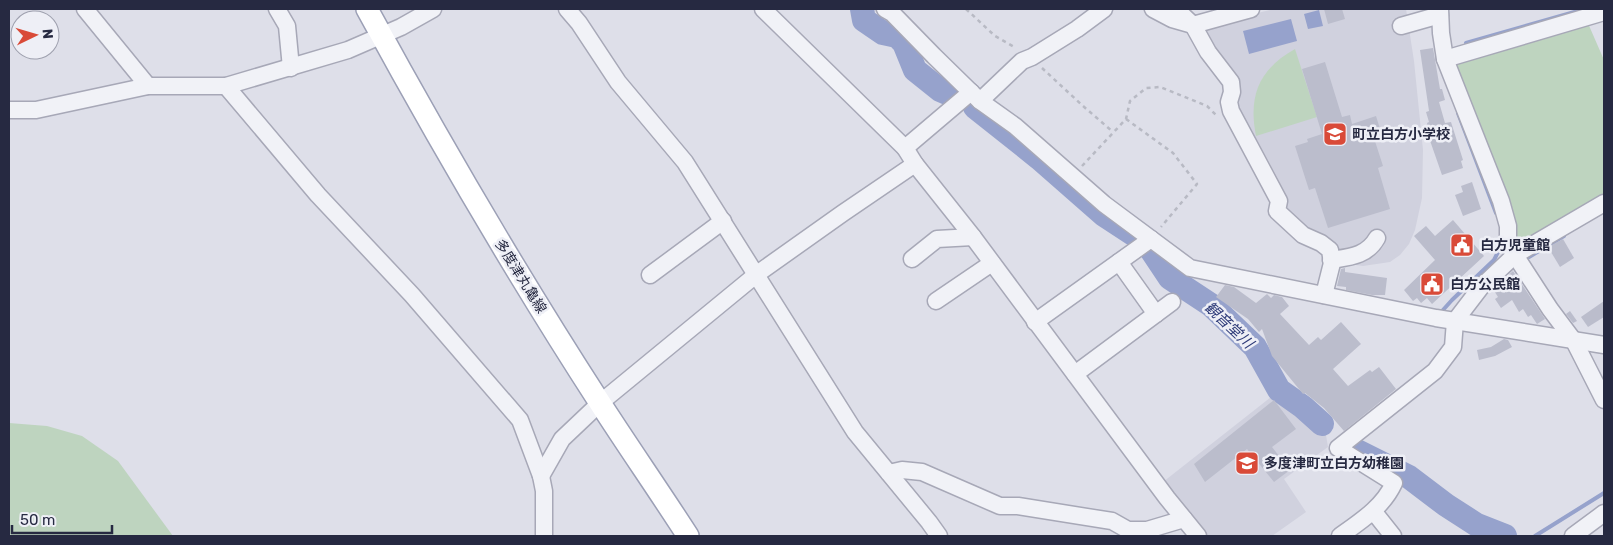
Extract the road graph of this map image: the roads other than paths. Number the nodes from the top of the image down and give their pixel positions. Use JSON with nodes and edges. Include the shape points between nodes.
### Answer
{"nodes":[{"id":1,"x":85,"y":9,"type":"edge"},
{"id":2,"x":277,"y":9,"type":"edge"},
{"id":3,"x":367,"y":9,"type":"edge"},
{"id":4,"x":433,"y":9,"type":"edge"},
{"id":5,"x":567,"y":9,"type":"edge"},
{"id":6,"x":763,"y":9,"type":"edge"},
{"id":7,"x":885,"y":9,"type":"edge"},
{"id":8,"x":1104,"y":9,"type":"edge"},
{"id":9,"x":1153,"y":9,"type":"edge"},
{"id":10,"x":1176,"y":9,"type":"edge"},
{"id":11,"x":1251,"y":9,"type":"edge"},
{"id":12,"x":1440,"y":12,"type":"edge"},
{"id":13,"x":1604,"y":12,"type":"edge"},
{"id":14,"x":1193,"y":25,"type":"junction"},
{"id":15,"x":1401,"y":26,"type":"dead end"},
{"id":16,"x":382,"y":36,"type":"junction"},
{"id":17,"x":1445,"y":59,"type":"junction"},
{"id":18,"x":291,"y":68,"type":"junction"},
{"id":19,"x":148,"y":86,"type":"junction"},
{"id":20,"x":226,"y":86,"type":"junction"},
{"id":21,"x":976,"y":96,"type":"junction"},
{"id":22,"x":9,"y":110,"type":"edge"},
{"id":23,"x":905,"y":148,"type":"junction"},
{"id":24,"x":915,"y":164,"type":"junction"},
{"id":25,"x":1604,"y":202,"type":"edge"},
{"id":26,"x":723,"y":222,"type":"junction"},
{"id":27,"x":973,"y":237,"type":"junction"},
{"id":28,"x":1377,"y":238,"type":"dead end"},
{"id":29,"x":1151,"y":239,"type":"junction"},
{"id":30,"x":1515,"y":255,"type":"junction"},
{"id":31,"x":912,"y":259,"type":"dead end"},
{"id":32,"x":1331,"y":260,"type":"junction"},
{"id":33,"x":1119,"y":262,"type":"junction"},
{"id":34,"x":992,"y":263,"type":"junction"},
{"id":35,"x":757,"y":274,"type":"junction"},
{"id":36,"x":650,"y":275,"type":"dead end"},
{"id":37,"x":1324,"y":295,"type":"junction"},
{"id":38,"x":936,"y":301,"type":"dead end"},
{"id":39,"x":1172,"y":302,"type":"dead end"},
{"id":40,"x":1156,"y":314,"type":"junction"},
{"id":41,"x":1454,"y":320,"type":"junction"},
{"id":42,"x":1035,"y":322,"type":"junction"},
{"id":43,"x":1574,"y":341,"type":"junction"},
{"id":44,"x":1604,"y":345,"type":"edge"},
{"id":45,"x":1074,"y":374,"type":"junction"},
{"id":46,"x":1604,"y":400,"type":"edge"},
{"id":47,"x":600,"y":403,"type":"junction"},
{"id":48,"x":889,"y":473,"type":"junction"},
{"id":49,"x":541,"y":476,"type":"junction"},
{"id":50,"x":1374,"y":512,"type":"junction"},
{"id":51,"x":1604,"y":513,"type":"edge"},
{"id":52,"x":1184,"y":519,"type":"junction"},
{"id":53,"x":544,"y":536,"type":"edge"},
{"id":54,"x":688,"y":536,"type":"edge"},
{"id":55,"x":939,"y":536,"type":"edge"},
{"id":56,"x":1198,"y":536,"type":"edge"},
{"id":57,"x":1342,"y":536,"type":"edge"},
{"id":58,"x":1393,"y":536,"type":"edge"},
{"id":59,"x":1573,"y":536,"type":"edge"}],
"edges":[{"from":1,"to":19,"type":"street"},
{"from":2,"to":18,"type":"street","via":[[287,26]]},
{"from":3,"to":16,"type":"main road","name":"多度津丸亀線"},
{"from":4,"to":16,"type":"street"},
{"from":5,"to":26,"type":"street","via":[[618,82],[685,162]]},
{"from":6,"to":23,"type":"street"},
{"from":7,"to":21,"type":"street"},
{"from":8,"to":21,"type":"street"},
{"from":9,"to":14,"type":"street"},
{"from":10,"to":14,"type":"street"},
{"from":11,"to":14,"type":"street"},
{"from":12,"to":15,"type":"street"},
{"from":12,"to":17,"type":"street"},
{"from":13,"to":17,"type":"street"},
{"from":14,"to":32,"type":"street","via":[[1231,82],[1231,111],[1279,201],[1277,211],[1302,235],[1330,250]]},
{"from":16,"to":18,"type":"street"},
{"from":16,"to":47,"type":"main road","name":"多度津丸亀線","via":[[506,253]]},
{"from":17,"to":30,"type":"street","via":[[1501,201],[1508,226],[1508,244]]},
{"from":18,"to":20,"type":"street"},
{"from":19,"to":20,"type":"street"},
{"from":19,"to":22,"type":"street","via":[[36,110]]},
{"from":20,"to":49,"type":"street","via":[[318,195],[520,420]]},
{"from":21,"to":23,"type":"street"},
{"from":21,"to":29,"type":"street","via":[[1104,204]]},
{"from":23,"to":24,"type":"street"},
{"from":24,"to":27,"type":"street"},
{"from":24,"to":35,"type":"street"},
{"from":25,"to":30,"type":"street"},
{"from":26,"to":35,"type":"street"},
{"from":26,"to":36,"type":"street"},
{"from":27,"to":31,"type":"street","via":[[937,239]]},
{"from":27,"to":34,"type":"street"},
{"from":28,"to":32,"type":"street","via":[[1372,247],[1362,254]]},
{"from":29,"to":33,"type":"street"},
{"from":29,"to":37,"type":"street","via":[[1190,268]]},
{"from":30,"to":41,"type":"street"},
{"from":30,"to":43,"type":"street"},
{"from":32,"to":37,"type":"street"},
{"from":33,"to":40,"type":"street"},
{"from":33,"to":42,"type":"street"},
{"from":34,"to":38,"type":"street"},
{"from":34,"to":42,"type":"street"},
{"from":35,"to":47,"type":"street"},
{"from":35,"to":48,"type":"street","via":[[855,432]]},
{"from":37,"to":41,"type":"street"},
{"from":39,"to":40,"type":"street"},
{"from":40,"to":45,"type":"street"},
{"from":41,"to":43,"type":"street"},
{"from":41,"to":50,"type":"street","via":[[1454,346],[1435,371],[1338,448],[1394,483]]},
{"from":42,"to":45,"type":"street"},
{"from":43,"to":44,"type":"street"},
{"from":43,"to":46,"type":"street"},
{"from":45,"to":52,"type":"street"},
{"from":47,"to":49,"type":"street","via":[[562,439]]},
{"from":47,"to":54,"type":"main road","name":"多度津丸亀線"},
{"from":48,"to":52,"type":"street","via":[[902,470],[922,472],[1000,506],[1112,521],[1128,530],[1147,530]]},
{"from":48,"to":55,"type":"street"},
{"from":49,"to":53,"type":"street"},
{"from":50,"to":57,"type":"street"},
{"from":50,"to":58,"type":"street"},
{"from":51,"to":59,"type":"street"},
{"from":52,"to":56,"type":"street"}]}
